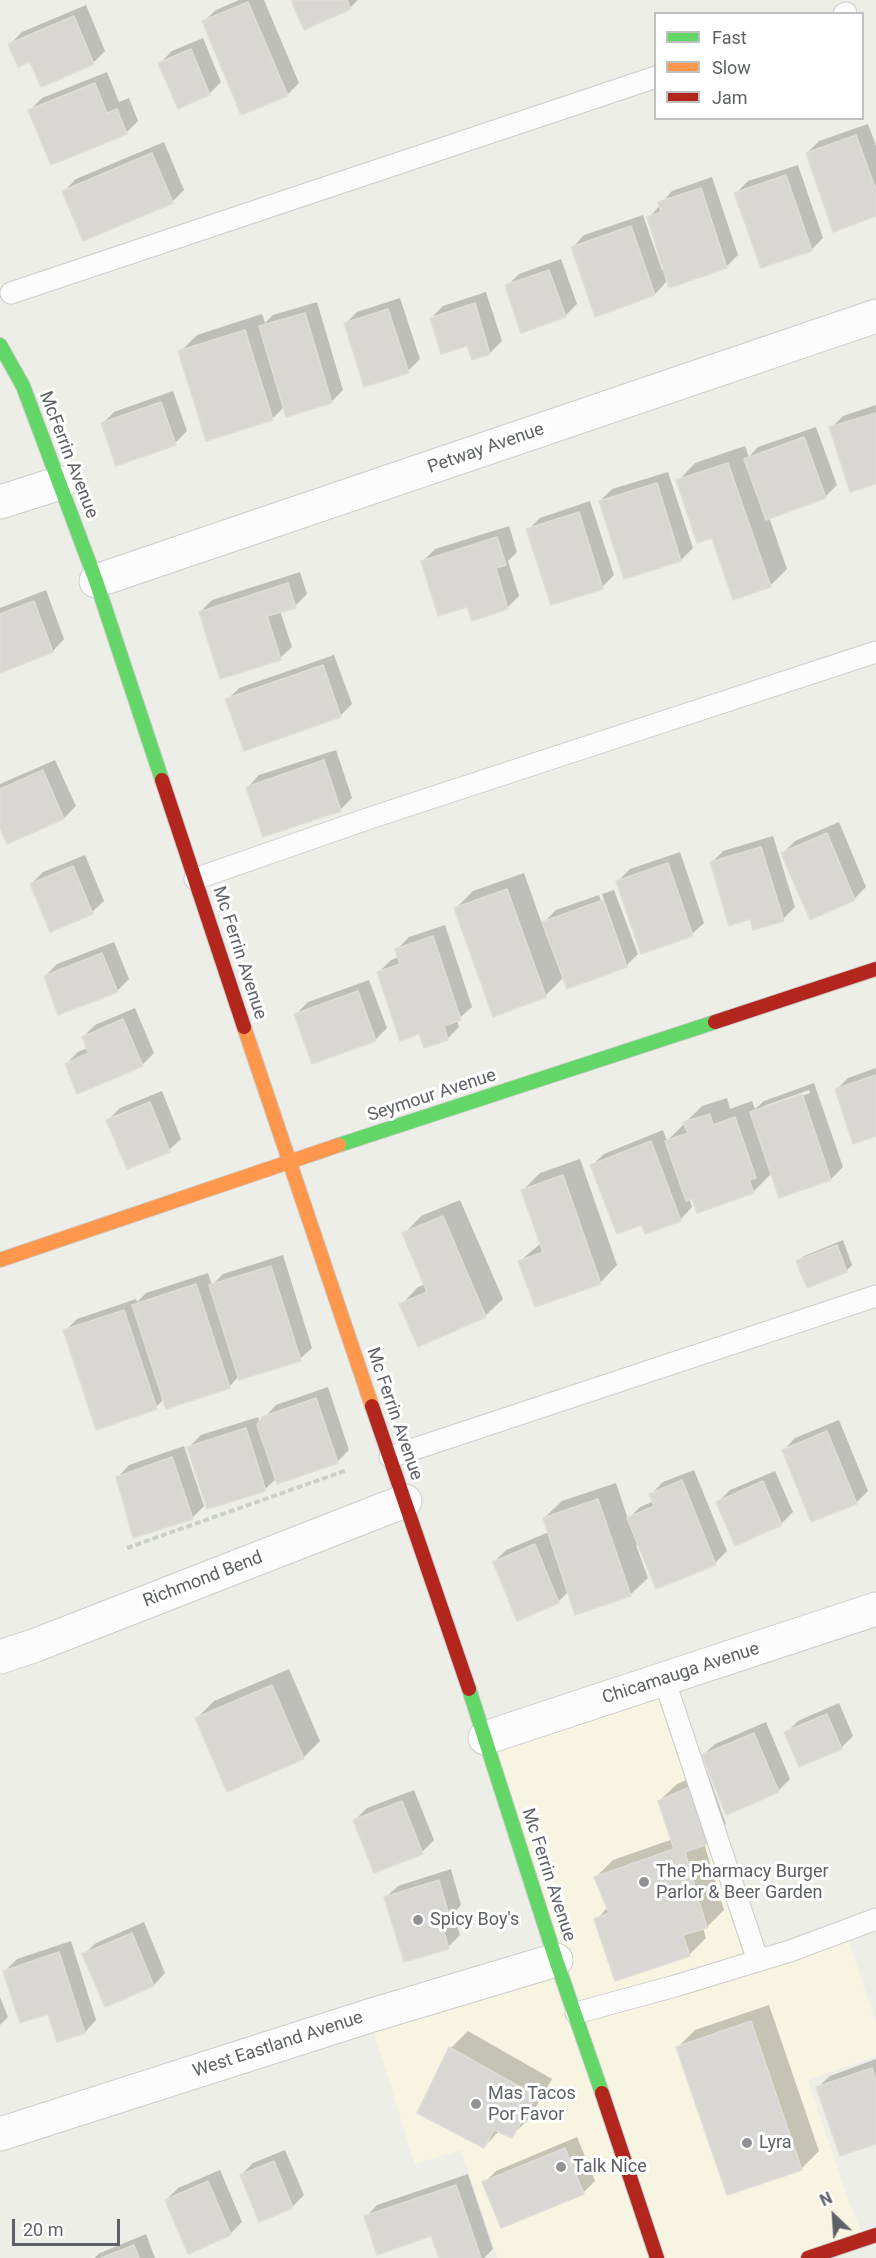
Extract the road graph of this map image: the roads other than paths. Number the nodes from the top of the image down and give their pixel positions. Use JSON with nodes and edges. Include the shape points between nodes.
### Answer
{"nodes":[{"id":1,"x":654,"y":78,"type":"edge"},
{"id":2,"x":11,"y":293,"type":"dead end"},
{"id":3,"x":876,"y":316,"type":"edge"},
{"id":4,"x":0,"y":345,"type":"edge"},
{"id":5,"x":60,"y":483,"type":"junction"},
{"id":6,"x":0,"y":502,"type":"edge"},
{"id":7,"x":96,"y":581,"type":"junction"},
{"id":8,"x":876,"y":652,"type":"edge"},
{"id":9,"x":195,"y":879,"type":"junction"},
{"id":10,"x":876,"y":969,"type":"edge"},
{"id":11,"x":289,"y":1162,"type":"junction"},
{"id":12,"x":0,"y":1260,"type":"edge"},
{"id":13,"x":876,"y":1296,"type":"edge"},
{"id":14,"x":390,"y":1457,"type":"junction"},
{"id":15,"x":405,"y":1501,"type":"junction"},
{"id":16,"x":876,"y":1610,"type":"edge"},
{"id":17,"x":0,"y":1657,"type":"edge"},
{"id":18,"x":664,"y":1679,"type":"junction"},
{"id":19,"x":485,"y":1738,"type":"junction"},
{"id":20,"x":876,"y":1919,"type":"edge"},
{"id":21,"x":556,"y":1960,"type":"junction"},
{"id":22,"x":758,"y":1961,"type":"junction"},
{"id":23,"x":576,"y":2013,"type":"junction"},
{"id":24,"x":0,"y":2134,"type":"edge"},
{"id":25,"x":876,"y":2235,"type":"edge"},
{"id":26,"x":657,"y":2258,"type":"edge"},
{"id":27,"x":808,"y":2258,"type":"edge"}],
"edges":[{"from":1,"to":2,"type":"lane"},
{"from":3,"to":7,"type":"street","name":"Petway Avenue"},
{"from":4,"to":5,"type":"street","name":"McFerrin Avenue","via":[[23,386]]},
{"from":5,"to":6,"type":"street"},
{"from":5,"to":7,"type":"street","name":"McFerrin Avenue"},
{"from":7,"to":9,"type":"street","name":"Mc Ferrin Avenue"},
{"from":8,"to":9,"type":"lane"},
{"from":9,"to":11,"type":"street","name":"Mc Ferrin Avenue"},
{"from":10,"to":11,"type":"street","name":"Seymour Avenue"},
{"from":11,"to":12,"type":"street","name":"Seymour Avenue"},
{"from":11,"to":14,"type":"street","name":"Mc Ferrin Avenue"},
{"from":13,"to":14,"type":"lane"},
{"from":14,"to":15,"type":"street","name":"Mc Ferrin Avenue"},
{"from":15,"to":17,"type":"street","name":"Richmond Bend"},
{"from":15,"to":19,"type":"street","name":"Mc Ferrin Avenue"},
{"from":16,"to":18,"type":"street","name":"Chicamauga Avenue"},
{"from":18,"to":19,"type":"street","name":"Chicamauga Avenue"},
{"from":18,"to":22,"type":"lane"},
{"from":19,"to":21,"type":"street","name":"Mc Ferrin Avenue"},
{"from":20,"to":22,"type":"lane"},
{"from":21,"to":23,"type":"street","name":"Mc Ferrin Avenue"},
{"from":21,"to":24,"type":"street","name":"West Eastland Avenue"},
{"from":22,"to":23,"type":"lane"},
{"from":23,"to":26,"type":"street","name":"Mc Ferrin Avenue"},
{"from":25,"to":27,"type":"street"}]}
